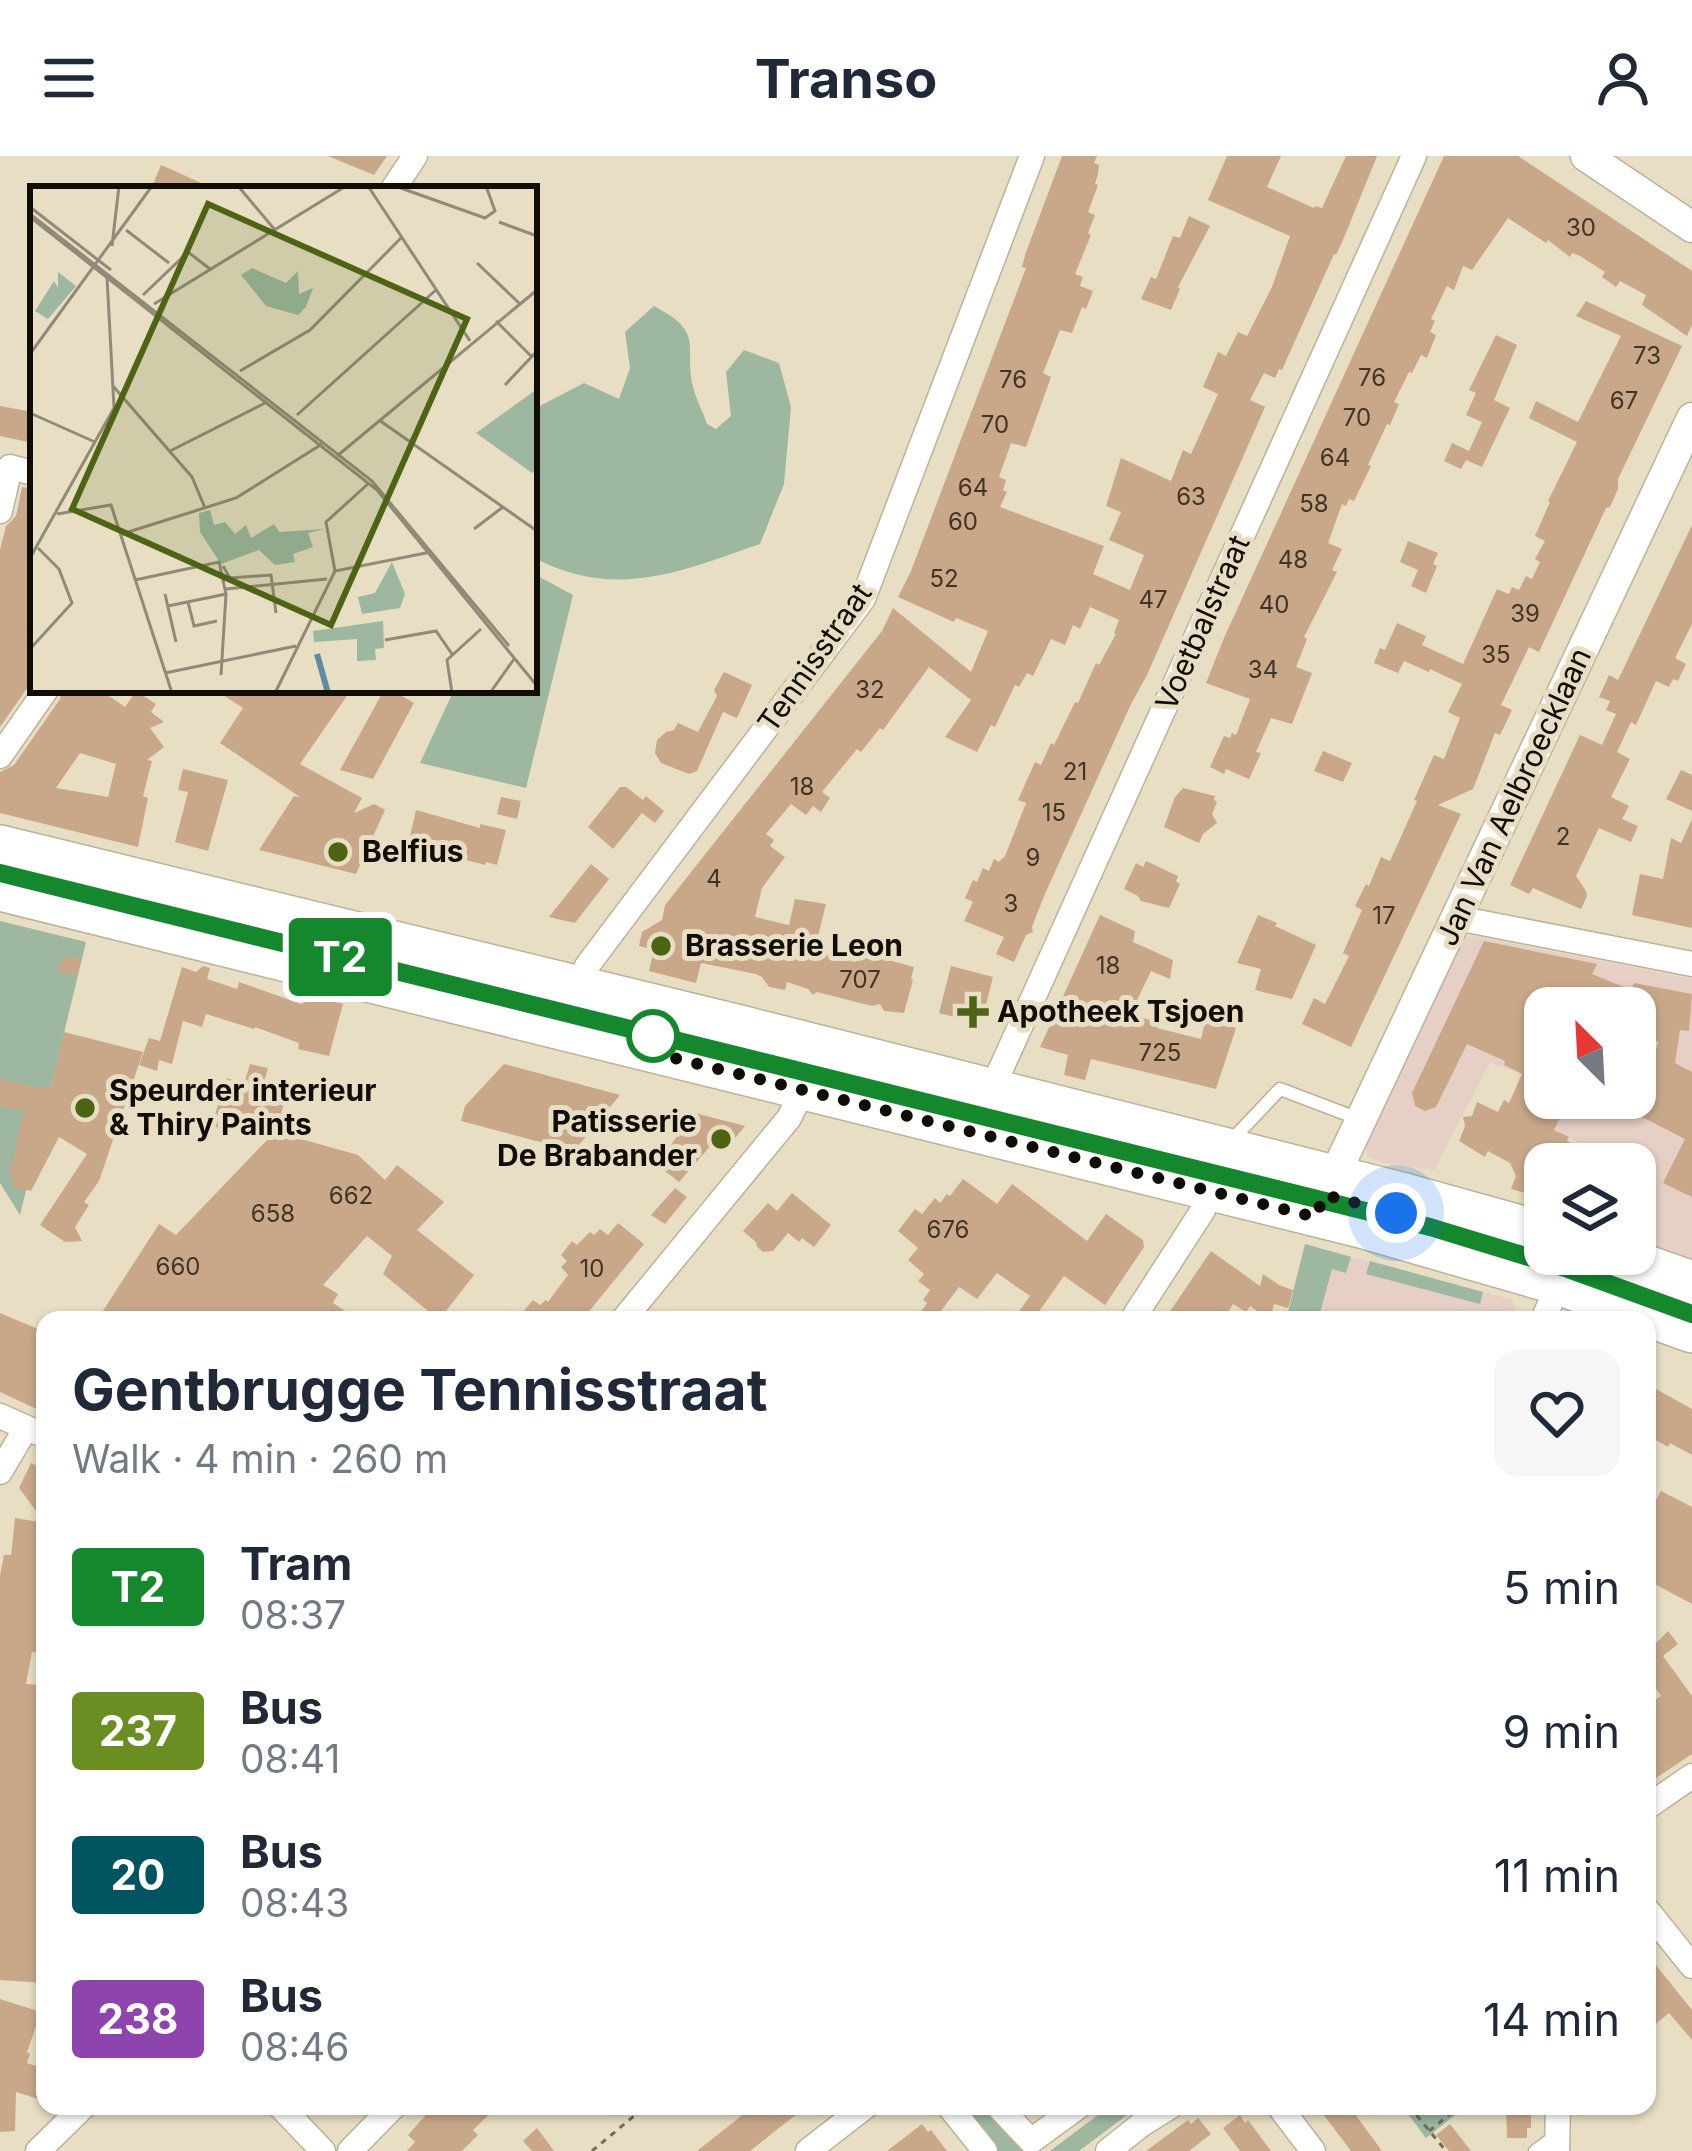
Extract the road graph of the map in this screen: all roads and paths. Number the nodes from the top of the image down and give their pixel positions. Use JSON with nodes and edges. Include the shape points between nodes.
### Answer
{"nodes":[{"id":1,"x":416,"y":156,"type":"edge"},
{"id":2,"x":1032,"y":156,"type":"edge"},
{"id":3,"x":1414,"y":156,"type":"edge"},
{"id":4,"x":1586,"y":156,"type":"edge"},
{"id":5,"x":395,"y":186,"type":"edge"},
{"id":6,"x":1692,"y":227,"type":"edge"},
{"id":7,"x":1692,"y":418,"type":"edge"},
{"id":8,"x":22,"y":470,"type":"edge"},
{"id":9,"x":0,"y":511,"type":"edge"},
{"id":10,"x":44,"y":693,"type":"edge"},
{"id":11,"x":0,"y":756,"type":"edge"},
{"id":12,"x":0,"y":845,"type":"edge"},
{"id":13,"x":0,"y":868,"type":"edge"},
{"id":14,"x":0,"y":891,"type":"edge"},
{"id":15,"x":1457,"y":918,"type":"junction"},
{"id":16,"x":1692,"y":964,"type":"edge"},
{"id":17,"x":582,"y":987,"type":"junction"},
{"id":18,"x":803,"y":1090,"type":"junction"},
{"id":19,"x":996,"y":1091,"type":"junction"},
{"id":20,"x":1360,"y":1120,"type":"junction"},
{"id":21,"x":1224,"y":1148,"type":"junction"},
{"id":22,"x":1208,"y":1190,"type":"junction"},
{"id":23,"x":1324,"y":1196,"type":"junction"},
{"id":24,"x":1524,"y":1229,"type":"edge"},
{"id":25,"x":1656,"y":1269,"type":"edge"},
{"id":26,"x":1692,"y":1282,"type":"edge"},
{"id":27,"x":1551,"y":1303,"type":"edge"},
{"id":28,"x":1692,"y":1308,"type":"edge"},
{"id":29,"x":629,"y":1311,"type":"edge"},
{"id":30,"x":1138,"y":1311,"type":"edge"},
{"id":31,"x":1589,"y":1311,"type":"edge"},
{"id":32,"x":1656,"y":1325,"type":"edge"},
{"id":33,"x":1692,"y":1333,"type":"edge"},
{"id":34,"x":0,"y":1416,"type":"edge"},
{"id":35,"x":35,"y":1432,"type":"edge"},
{"id":36,"x":0,"y":1472,"type":"edge"},
{"id":37,"x":1692,"y":1775,"type":"edge"},
{"id":38,"x":1656,"y":1801,"type":"edge"},
{"id":39,"x":1656,"y":1921,"type":"edge"},
{"id":40,"x":1692,"y":1966,"type":"edge"},
{"id":41,"x":75,"y":2115,"type":"edge"},
{"id":42,"x":289,"y":2115,"type":"edge"},
{"id":43,"x":385,"y":2115,"type":"edge"},
{"id":44,"x":635,"y":2115,"type":"edge"},
{"id":45,"x":854,"y":2115,"type":"edge"},
{"id":46,"x":957,"y":2115,"type":"edge"},
{"id":47,"x":1006,"y":2115,"type":"edge"},
{"id":48,"x":1067,"y":2115,"type":"edge"},
{"id":49,"x":1156,"y":2115,"type":"edge"},
{"id":50,"x":1286,"y":2115,"type":"edge"},
{"id":51,"x":1416,"y":2115,"type":"edge"},
{"id":52,"x":1449,"y":2115,"type":"edge"},
{"id":53,"x":1429,"y":2131,"type":"junction"},
{"id":54,"x":1557,"y":2143,"type":"edge"},
{"id":55,"x":38,"y":2151,"type":"edge"},
{"id":56,"x":323,"y":2151,"type":"edge"},
{"id":57,"x":350,"y":2151,"type":"edge"},
{"id":58,"x":592,"y":2151,"type":"edge"},
{"id":59,"x":808,"y":2151,"type":"edge"},
{"id":60,"x":985,"y":2151,"type":"edge"},
{"id":61,"x":1108,"y":2151,"type":"edge"},
{"id":62,"x":1313,"y":2151,"type":"edge"},
{"id":63,"x":1446,"y":2151,"type":"edge"},
{"id":64,"x":1535,"y":2151,"type":"edge"}],
"edges":[{"from":1,"to":5,"type":"street"},
{"from":2,"to":17,"type":"street","name":"Tennisstraat","via":[[863,599],[586,966]]},
{"from":3,"to":19,"type":"street","name":"Voetbalstraat"},
{"from":4,"to":6,"type":"street"},
{"from":7,"to":15,"type":"street","name":"Jan Van Aelbroecklaan"},
{"from":8,"to":9,"type":"street"},
{"from":10,"to":11,"type":"street"},
{"from":12,"to":17,"type":"main road"},
{"from":13,"to":23,"type":"lane"},
{"from":14,"to":18,"type":"main road"},
{"from":15,"to":16,"type":"street"},
{"from":15,"to":20,"type":"street","name":"Jan Van Aelbroecklaan"},
{"from":17,"to":19,"type":"main road"},
{"from":18,"to":22,"type":"main road"},
{"from":18,"to":29,"type":"street","via":[[789,1118]]},
{"from":19,"to":21,"type":"main road"},
{"from":20,"to":21,"type":"lane","via":[[1280,1089]]},
{"from":20,"to":23,"type":"street","name":"Jan Van Aelbroecklaan"},
{"from":21,"to":23,"type":"main road"},
{"from":22,"to":23,"type":"main road"},
{"from":22,"to":30,"type":"street","via":[[1204,1210]]},
{"from":23,"to":24,"type":"main road"},
{"from":23,"to":27,"type":"main road"},
{"from":23,"to":28,"type":"lane","via":[[1501,1242]]},
{"from":25,"to":26,"type":"main road"},
{"from":27,"to":31,"type":"main road"},
{"from":32,"to":33,"type":"main road"},
{"from":34,"to":35,"type":"street"},
{"from":35,"to":36,"type":"street"},
{"from":37,"to":38,"type":"street"},
{"from":39,"to":40,"type":"street"},
{"from":41,"to":55,"type":"street"},
{"from":42,"to":56,"type":"street"},
{"from":43,"to":57,"type":"street"},
{"from":44,"to":58,"type":"path"},
{"from":45,"to":59,"type":"street"},
{"from":46,"to":60,"type":"street"},
{"from":47,"to":48,"type":"street","via":[[1031,2141]]},
{"from":49,"to":61,"type":"street"},
{"from":50,"to":62,"type":"street"},
{"from":51,"to":53,"type":"path"},
{"from":52,"to":53,"type":"path"},
{"from":53,"to":63,"type":"path"},
{"from":54,"to":64,"type":"lane"}]}
